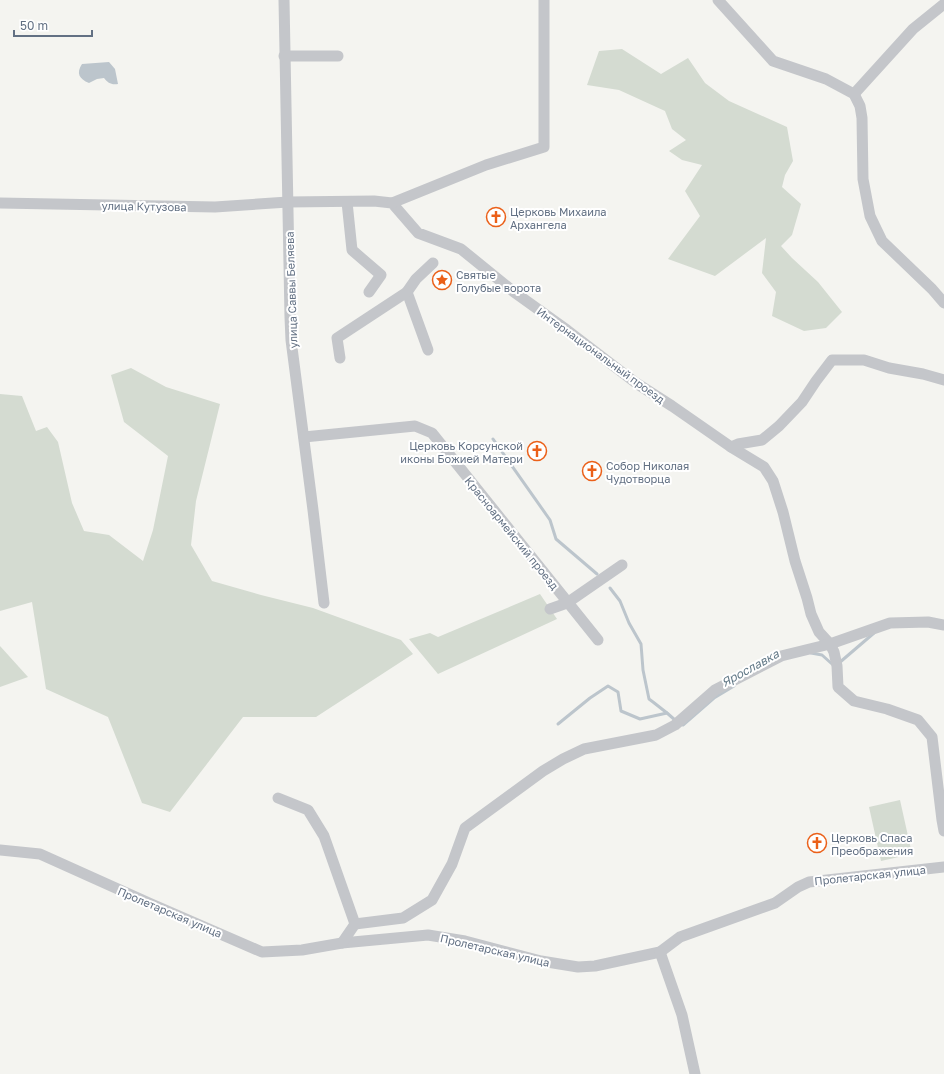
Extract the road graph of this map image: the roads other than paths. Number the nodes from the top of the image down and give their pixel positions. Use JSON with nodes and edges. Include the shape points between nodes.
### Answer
{"nodes":[{"id":1,"x":284,"y":0,"type":"edge"},
{"id":2,"x":544,"y":0,"type":"edge"},
{"id":3,"x":718,"y":0,"type":"edge"},
{"id":4,"x":944,"y":4,"type":"edge"},
{"id":5,"x":284,"y":56,"type":"junction"},
{"id":6,"x":338,"y":56,"type":"dead end"},
{"id":7,"x":854,"y":94,"type":"junction"},
{"id":8,"x":288,"y":202,"type":"junction"},
{"id":9,"x":347,"y":202,"type":"junction"},
{"id":10,"x":0,"y":203,"type":"edge"},
{"id":11,"x":392,"y":203,"type":"junction"},
{"id":12,"x":433,"y":263,"type":"dead end"},
{"id":13,"x":369,"y":292,"type":"dead end"},
{"id":14,"x":407,"y":292,"type":"junction"},
{"id":15,"x":944,"y":303,"type":"edge"},
{"id":16,"x":428,"y":350,"type":"dead end"},
{"id":17,"x":340,"y":358,"type":"dead end"},
{"id":18,"x":944,"y":380,"type":"edge"},
{"id":19,"x":304,"y":437,"type":"junction"},
{"id":20,"x":731,"y":447,"type":"junction"},
{"id":21,"x":622,"y":565,"type":"dead end"},
{"id":22,"x":324,"y":603,"type":"dead end"},
{"id":23,"x":567,"y":603,"type":"junction"},
{"id":24,"x":550,"y":609,"type":"dead end"},
{"id":25,"x":944,"y":625,"type":"edge"},
{"id":26,"x":598,"y":640,"type":"dead end"},
{"id":27,"x":830,"y":644,"type":"junction"},
{"id":28,"x":278,"y":798,"type":"dead end"},
{"id":29,"x":944,"y":831,"type":"edge"},
{"id":30,"x":0,"y":850,"type":"edge"},
{"id":31,"x":944,"y":867,"type":"edge"},
{"id":32,"x":356,"y":924,"type":"junction"},
{"id":33,"x":342,"y":943,"type":"junction"},
{"id":34,"x":660,"y":952,"type":"junction"},
{"id":35,"x":695,"y":1074,"type":"edge"}],
"edges":[{"from":1,"to":5,"type":"street","name":"улица Саввы Беляева"},
{"from":2,"to":11,"type":"street","via":[[544,147],[486,165]]},
{"from":3,"to":7,"type":"street","via":[[773,61],[826,79]]},
{"from":4,"to":7,"type":"street","via":[[913,29]]},
{"from":5,"to":6,"type":"street"},
{"from":5,"to":8,"type":"street","name":"улица Саввы Беляева"},
{"from":7,"to":15,"type":"street","via":[[862,118],[863,179],[870,216],[882,241]]},
{"from":8,"to":9,"type":"street"},
{"from":8,"to":10,"type":"street","name":"улица Кутузова","via":[[215,207]]},
{"from":8,"to":19,"type":"street","name":"улица Саввы Беляева","via":[[291,340]]},
{"from":9,"to":11,"type":"street"},
{"from":9,"to":13,"type":"street","via":[[352,250],[381,275]]},
{"from":11,"to":20,"type":"street","name":"Интернациональный проезд","via":[[418,233],[461,248],[514,292],[636,383]]},
{"from":12,"to":14,"type":"street"},
{"from":14,"to":16,"type":"street"},
{"from":14,"to":17,"type":"street","via":[[337,338]]},
{"from":18,"to":20,"type":"street","via":[[864,360],[832,360],[802,402],[779,426],[762,440]]},
{"from":19,"to":22,"type":"street","name":"улица Саввы Беляева"},
{"from":19,"to":23,"type":"street","name":"Красноармейский проезд","via":[[415,426],[432,433]]},
{"from":20,"to":27,"type":"street","name":"Интернациональный проезд","via":[[764,467],[773,481],[811,614],[818,632]]},
{"from":21,"to":23,"type":"street"},
{"from":23,"to":24,"type":"street"},
{"from":23,"to":26,"type":"street","name":"Красноармейский проезд"},
{"from":25,"to":27,"type":"street","via":[[928,622],[890,623]]},
{"from":27,"to":29,"type":"street","via":[[834,652],[838,686],[854,701],[918,720],[932,737]]},
{"from":27,"to":32,"type":"street","via":[[782,656],[715,690],[675,725],[656,735],[584,749],[563,759],[466,828],[452,864],[432,900],[403,918]]},
{"from":28,"to":32,"type":"street","via":[[308,810],[320,829]]},
{"from":30,"to":33,"type":"street","name":"Пролетарская улица","via":[[40,854],[262,952],[302,950]]},
{"from":31,"to":34,"type":"street","name":"Пролетарская улица","via":[[809,882],[775,902],[680,937]]},
{"from":32,"to":33,"type":"street"},
{"from":33,"to":34,"type":"street","name":"Пролетарская улица","via":[[428,935],[464,941],[541,962],[578,967],[595,966]]},
{"from":34,"to":35,"type":"street","via":[[682,1015]]}]}
